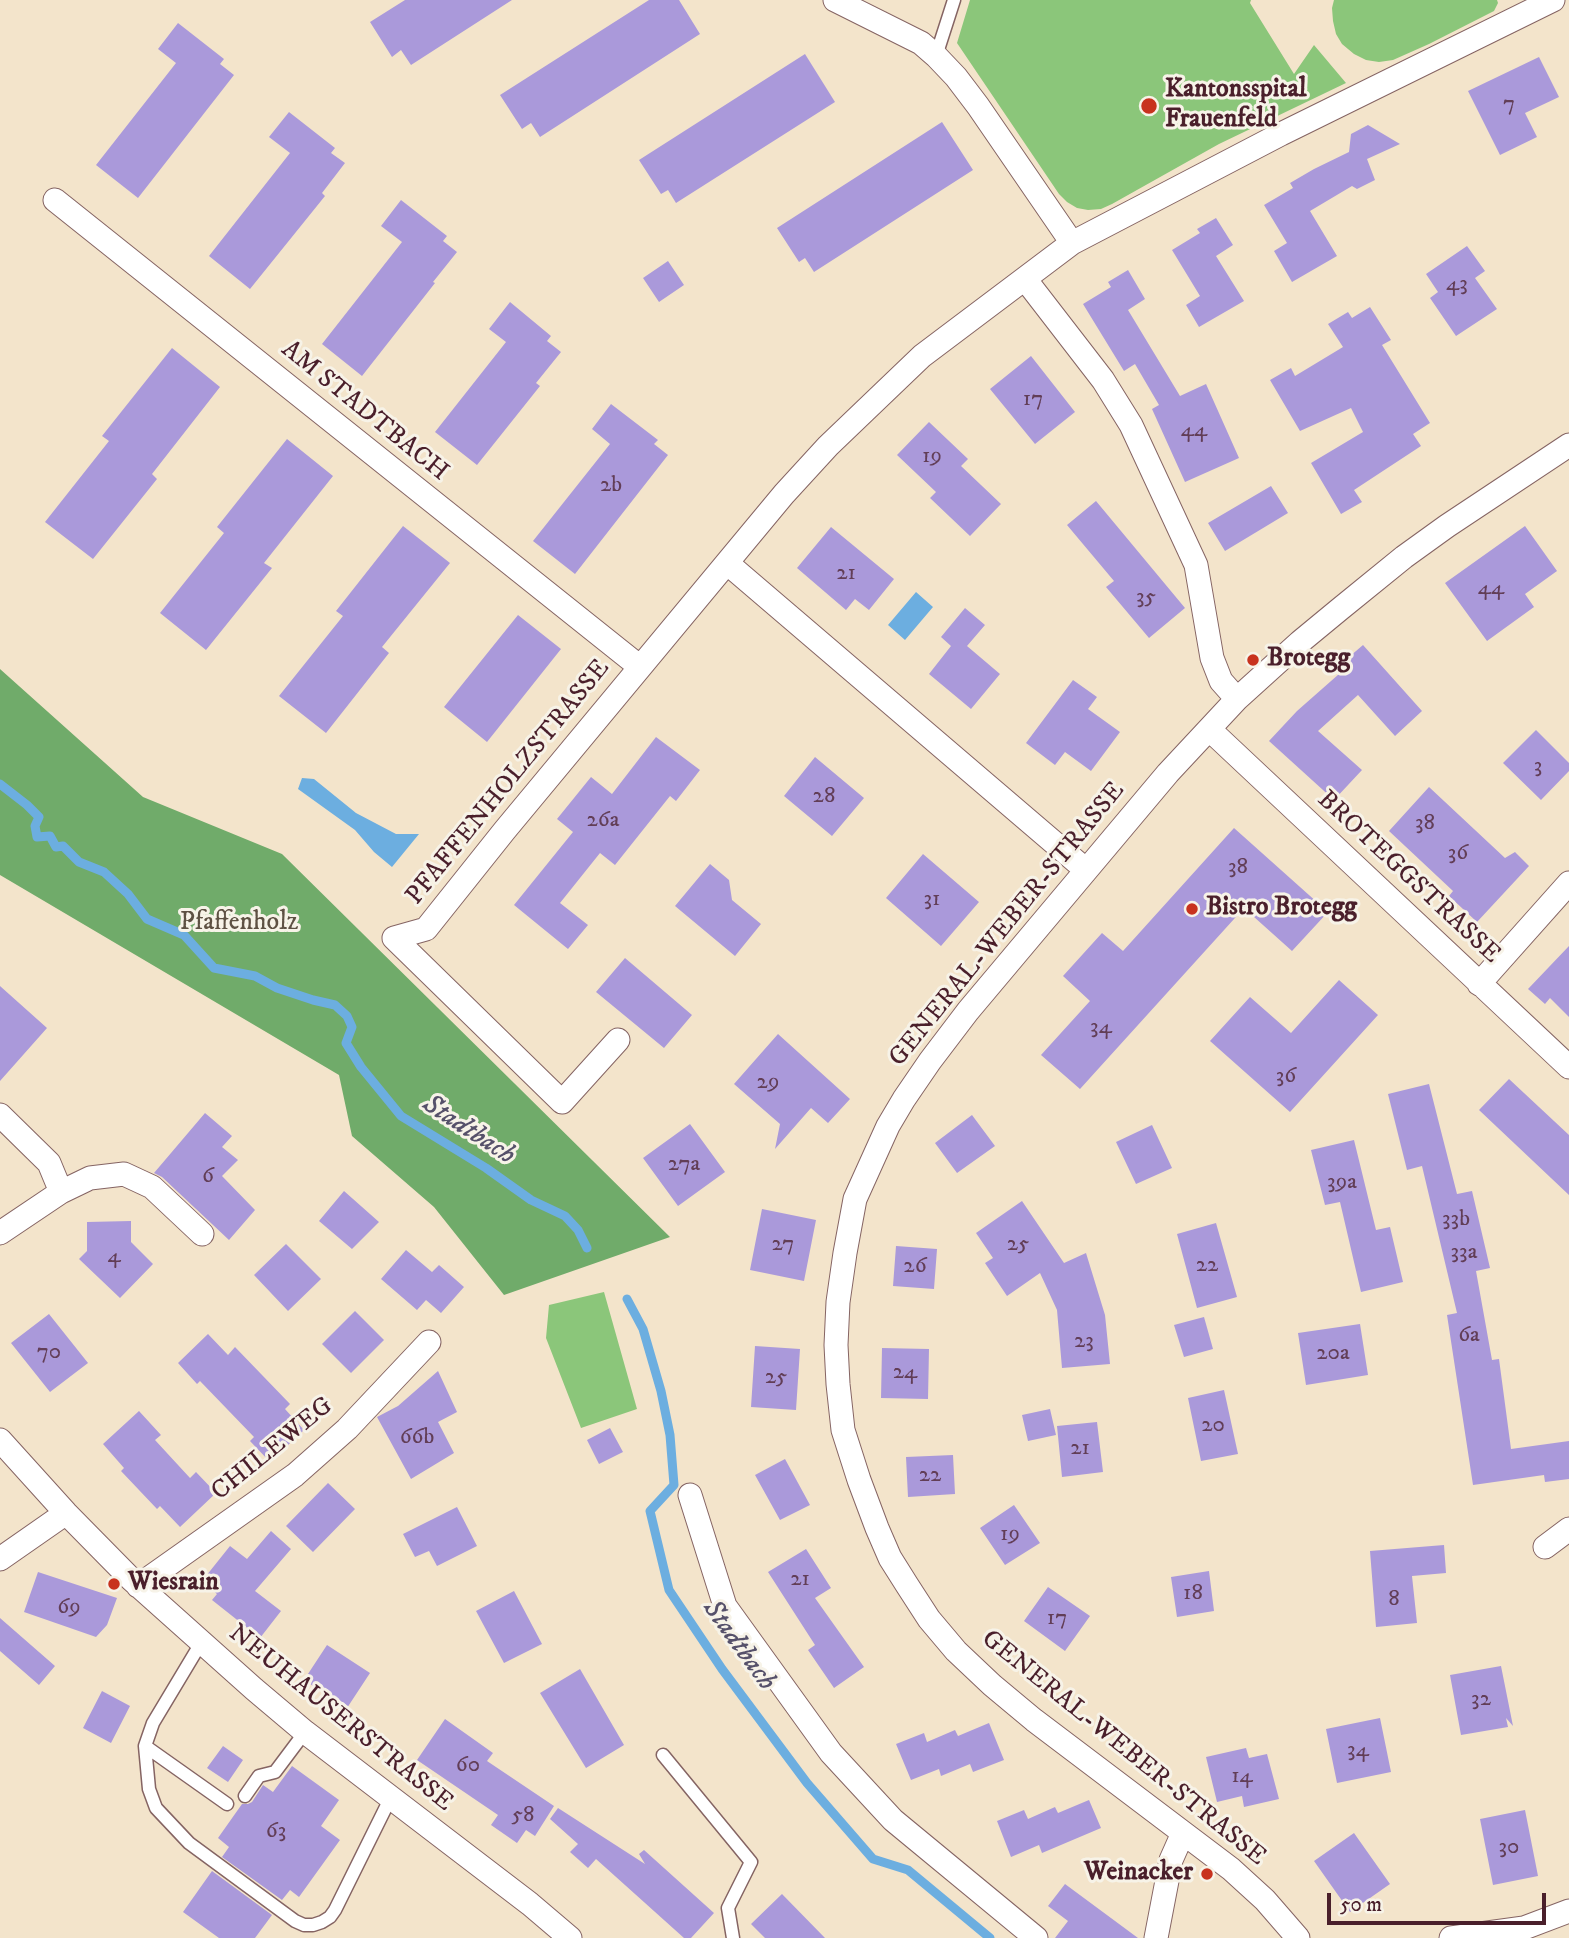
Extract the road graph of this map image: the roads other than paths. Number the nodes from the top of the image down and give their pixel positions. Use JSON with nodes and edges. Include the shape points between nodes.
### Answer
{"nodes":[{"id":1,"x":835,"y":0,"type":"edge"},
{"id":2,"x":954,"y":0,"type":"edge"},
{"id":3,"x":1553,"y":0,"type":"edge"},
{"id":4,"x":936,"y":56,"type":"junction"},
{"id":5,"x":55,"y":200,"type":"dead end"},
{"id":6,"x":1072,"y":243,"type":"junction"},
{"id":7,"x":1025,"y":279,"type":"junction"},
{"id":8,"x":1569,"y":445,"type":"edge"},
{"id":9,"x":727,"y":563,"type":"junction"},
{"id":10,"x":640,"y":667,"type":"junction"},
{"id":11,"x":1237,"y":699,"type":"junction"},
{"id":12,"x":1209,"y":729,"type":"junction"},
{"id":13,"x":1086,"y":870,"type":"junction"},
{"id":14,"x":1569,"y":883,"type":"edge"},
{"id":15,"x":1479,"y":984,"type":"junction"},
{"id":16,"x":618,"y":1040,"type":"dead end"},
{"id":17,"x":1569,"y":1067,"type":"edge"},
{"id":18,"x":0,"y":1115,"type":"edge"},
{"id":19,"x":61,"y":1192,"type":"junction"},
{"id":20,"x":0,"y":1233,"type":"edge"},
{"id":21,"x":202,"y":1234,"type":"dead end"},
{"id":22,"x":429,"y":1342,"type":"dead end"},
{"id":23,"x":0,"y":1440,"type":"edge"},
{"id":24,"x":690,"y":1495,"type":"dead end"},
{"id":25,"x":66,"y":1513,"type":"junction"},
{"id":26,"x":1569,"y":1529,"type":"edge"},
{"id":27,"x":1545,"y":1547,"type":"dead end"},
{"id":28,"x":0,"y":1559,"type":"edge"},
{"id":29,"x":138,"y":1586,"type":"junction"},
{"id":30,"x":201,"y":1643,"type":"junction"},
{"id":31,"x":305,"y":1732,"type":"junction"},
{"id":32,"x":145,"y":1746,"type":"junction"},
{"id":33,"x":663,"y":1755,"type":"dead end"},
{"id":34,"x":245,"y":1796,"type":"dead end"},
{"id":35,"x":391,"y":1797,"type":"junction"},
{"id":36,"x":227,"y":1804,"type":"dead end"},
{"id":37,"x":1183,"y":1833,"type":"junction"},
{"id":38,"x":1569,"y":1911,"type":"edge"},
{"id":39,"x":570,"y":1938,"type":"edge"},
{"id":40,"x":733,"y":1938,"type":"edge"},
{"id":41,"x":1036,"y":1938,"type":"edge"},
{"id":42,"x":1156,"y":1938,"type":"edge"},
{"id":43,"x":1298,"y":1938,"type":"edge"},
{"id":44,"x":1451,"y":1938,"type":"edge"}],
"edges":[{"from":1,"to":4,"type":"street","via":[[921,43]]},
{"from":2,"to":4,"type":"lane"},
{"from":3,"to":6,"type":"street","name":"PFAFFENHOLZSTRASSE"},
{"from":4,"to":6,"type":"street","via":[[978,106]]},
{"from":5,"to":10,"type":"street","name":"AM STADTBACH"},
{"from":6,"to":7,"type":"street","name":"PFAFFENHOLZSTRASSE"},
{"from":7,"to":9,"type":"street","name":"PFAFFENHOLZSTRASSE","via":[[922,356],[828,446]]},
{"from":7,"to":11,"type":"street","via":[[1103,380],[1131,425],[1196,565],[1212,658],[1221,681]]},
{"from":8,"to":11,"type":"street","name":"GENERAL-WEBER-STRASSE","via":[[1404,557]]},
{"from":9,"to":10,"type":"street","name":"PFAFFENHOLZSTRASSE"},
{"from":9,"to":13,"type":"street"},
{"from":10,"to":16,"type":"street","name":"PFAFFENHOLZSTRASSE","via":[[426,929],[394,938],[562,1102]]},
{"from":11,"to":12,"type":"street","name":"GENERAL-WEBER-STRASSE"},
{"from":12,"to":13,"type":"street","name":"GENERAL-WEBER-STRASSE"},
{"from":12,"to":15,"type":"street","name":"BROTEGGSTRASSE"},
{"from":13,"to":37,"type":"street","name":"GENERAL-WEBER-STRASSE","via":[[968,1011],[888,1126],[855,1199],[838,1302],[838,1384],[843,1430],[877,1528],[890,1558],[929,1619],[992,1685]]},
{"from":14,"to":15,"type":"street"},
{"from":15,"to":17,"type":"street","name":"BROTEGGSTRASSE"},
{"from":18,"to":19,"type":"street","via":[[49,1163]]},
{"from":19,"to":20,"type":"street"},
{"from":19,"to":21,"type":"street","via":[[90,1178],[124,1174],[152,1187]]},
{"from":22,"to":29,"type":"street","name":"CHILEWEG","via":[[347,1429],[295,1475]]},
{"from":23,"to":25,"type":"street","name":"NEUHAUSERSTRASSE"},
{"from":24,"to":41,"type":"street","via":[[725,1605],[831,1753],[893,1821]]},
{"from":25,"to":28,"type":"street"},
{"from":25,"to":29,"type":"street","name":"NEUHAUSERSTRASSE"},
{"from":26,"to":27,"type":"street"},
{"from":29,"to":30,"type":"street","name":"NEUHAUSERSTRASSE"},
{"from":30,"to":31,"type":"street","name":"NEUHAUSERSTRASSE"},
{"from":30,"to":32,"type":"lane","via":[[153,1723]]},
{"from":31,"to":34,"type":"lane","via":[[275,1772],[259,1776]]},
{"from":31,"to":35,"type":"street","name":"NEUHAUSERSTRASSE"},
{"from":32,"to":35,"type":"lane","via":[[149,1789],[156,1808],[189,1843],[304,1924],[322,1922],[335,1910]]},
{"from":32,"to":36,"type":"lane"},
{"from":33,"to":40,"type":"lane","via":[[751,1862],[728,1908]]},
{"from":35,"to":39,"type":"street","name":"NEUHAUSERSTRASSE"},
{"from":37,"to":42,"type":"street","via":[[1171,1860]]},
{"from":37,"to":43,"type":"street","name":"GENERAL-WEBER-STRASSE","via":[[1240,1876]]},
{"from":38,"to":44,"type":"street","via":[[1524,1928]]}]}
